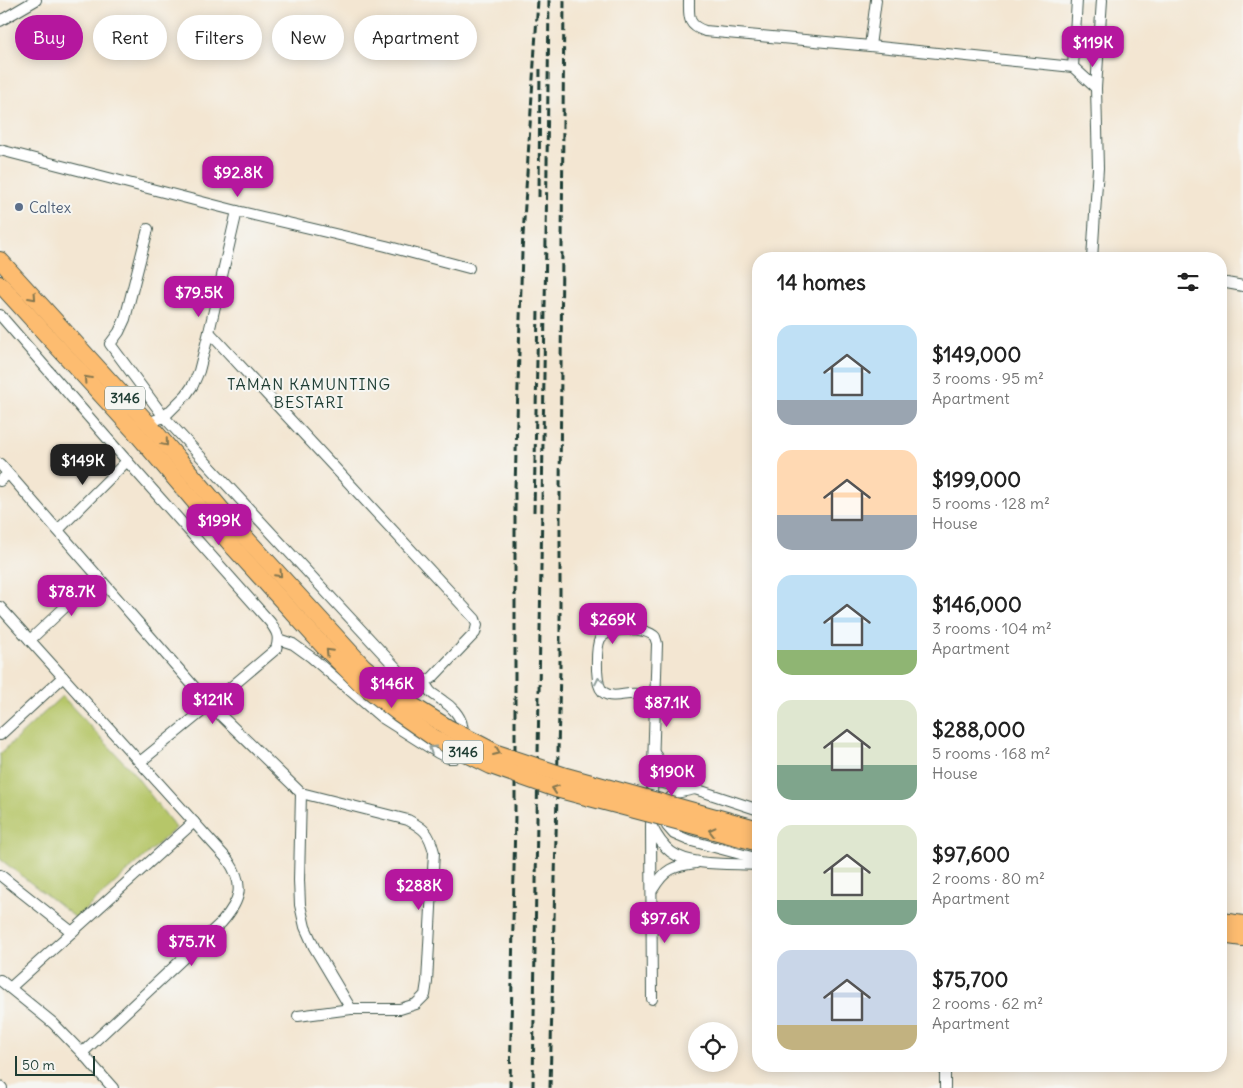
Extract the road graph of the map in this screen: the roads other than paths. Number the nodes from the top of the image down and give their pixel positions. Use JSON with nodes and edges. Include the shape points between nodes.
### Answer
{"nodes":[{"id":1,"x":36,"y":0,"type":"edge"},
{"id":2,"x":690,"y":0,"type":"edge"},
{"id":3,"x":876,"y":0,"type":"edge"},
{"id":4,"x":1076,"y":0,"type":"edge"},
{"id":5,"x":1102,"y":0,"type":"edge"},
{"id":6,"x":0,"y":21,"type":"edge"},
{"id":7,"x":870,"y":46,"type":"junction"},
{"id":8,"x":1073,"y":67,"type":"junction"},
{"id":9,"x":1096,"y":88,"type":"junction"},
{"id":10,"x":0,"y":150,"type":"edge"},
{"id":11,"x":237,"y":211,"type":"junction"},
{"id":12,"x":148,"y":229,"type":"dead end"},
{"id":13,"x":1092,"y":252,"type":"edge"},
{"id":14,"x":0,"y":260,"type":"edge"},
{"id":15,"x":470,"y":268,"type":"dead end"},
{"id":16,"x":1227,"y":283,"type":"edge"},
{"id":17,"x":0,"y":284,"type":"edge"},
{"id":18,"x":1243,"y":286,"type":"edge"},
{"id":19,"x":0,"y":315,"type":"edge"},
{"id":20,"x":209,"y":332,"type":"junction"},
{"id":21,"x":164,"y":416,"type":"junction"},
{"id":22,"x":147,"y":422,"type":"junction"},
{"id":23,"x":127,"y":461,"type":"junction"},
{"id":24,"x":0,"y":464,"type":"edge"},
{"id":25,"x":8,"y":474,"type":"junction"},
{"id":26,"x":0,"y":481,"type":"edge"},
{"id":27,"x":58,"y":530,"type":"junction"},
{"id":28,"x":240,"y":543,"type":"junction"},
{"id":29,"x":98,"y":576,"type":"junction"},
{"id":30,"x":0,"y":607,"type":"edge"},
{"id":31,"x":278,"y":639,"type":"junction"},
{"id":32,"x":30,"y":640,"type":"junction"},
{"id":33,"x":63,"y":677,"type":"junction"},
{"id":34,"x":425,"y":682,"type":"junction"},
{"id":35,"x":655,"y":702,"type":"junction"},
{"id":36,"x":210,"y":705,"type":"junction"},
{"id":37,"x":0,"y":735,"type":"edge"},
{"id":38,"x":654,"y":753,"type":"junction"},
{"id":39,"x":140,"y":762,"type":"junction"},
{"id":40,"x":653,"y":781,"type":"junction"},
{"id":41,"x":695,"y":788,"type":"junction"},
{"id":42,"x":300,"y":793,"type":"junction"},
{"id":43,"x":752,"y":808,"type":"edge"},
{"id":44,"x":194,"y":822,"type":"junction"},
{"id":45,"x":651,"y":827,"type":"junction"},
{"id":46,"x":752,"y":827,"type":"edge"},
{"id":47,"x":752,"y":841,"type":"edge"},
{"id":48,"x":752,"y":857,"type":"edge"},
{"id":49,"x":702,"y":862,"type":"junction"},
{"id":50,"x":752,"y":865,"type":"edge"},
{"id":51,"x":0,"y":875,"type":"edge"},
{"id":52,"x":652,"y":890,"type":"junction"},
{"id":53,"x":1227,"y":922,"type":"edge"},
{"id":54,"x":1243,"y":924,"type":"edge"},
{"id":55,"x":72,"y":932,"type":"junction"},
{"id":56,"x":1227,"y":936,"type":"edge"},
{"id":57,"x":1243,"y":938,"type":"edge"},
{"id":58,"x":0,"y":980,"type":"edge"},
{"id":59,"x":10,"y":988,"type":"junction"},
{"id":60,"x":652,"y":998,"type":"dead end"},
{"id":61,"x":351,"y":1010,"type":"junction"},
{"id":62,"x":298,"y":1016,"type":"dead end"},
{"id":63,"x":82,"y":1053,"type":"junction"},
{"id":64,"x":945,"y":1072,"type":"edge"},
{"id":65,"x":113,"y":1088,"type":"edge"},
{"id":66,"x":945,"y":1088,"type":"edge"}],
"edges":[{"from":1,"to":6,"type":"street"},
{"from":2,"to":7,"type":"street","via":[[691,23],[705,31]]},
{"from":3,"to":7,"type":"street"},
{"from":4,"to":8,"type":"street"},
{"from":5,"to":9,"type":"street"},
{"from":7,"to":8,"type":"street"},
{"from":8,"to":9,"type":"street"},
{"from":9,"to":13,"type":"street","via":[[1098,168]]},
{"from":10,"to":11,"type":"street"},
{"from":11,"to":15,"type":"street"},
{"from":11,"to":20,"type":"street"},
{"from":12,"to":21,"type":"street","via":[[125,319],[110,344]]},
{"from":14,"to":22,"type":"main road","number":"3146","one_way":true},
{"from":16,"to":18,"type":"street"},
{"from":28,"to":17,"type":"main road","number":"3146","one_way":true},
{"from":19,"to":23,"type":"street"},
{"from":20,"to":21,"type":"street","via":[[193,385]]},
{"from":20,"to":34,"type":"street","via":[[475,619],[475,633]]},
{"from":21,"to":22,"type":"street"},
{"from":21,"to":34,"type":"street","via":[[401,673],[416,682]]},
{"from":22,"to":28,"type":"main road","number":"3146","one_way":true},
{"from":23,"to":27,"type":"street"},
{"from":23,"to":31,"type":"street","via":[[270,622]]},
{"from":24,"to":25,"type":"street"},
{"from":25,"to":26,"type":"street"},
{"from":25,"to":27,"type":"street"},
{"from":27,"to":29,"type":"street"},
{"from":28,"to":46,"type":"main road","number":"3146","one_way":true,"bridge":true,"via":[[363,666],[407,702],[447,727],[497,753],[566,776]]},
{"from":47,"to":28,"type":"main road","number":"3146","one_way":true,"bridge":true,"via":[[556,789],[491,766],[434,738],[361,684],[325,648]]},
{"from":29,"to":32,"type":"street"},
{"from":29,"to":36,"type":"street"},
{"from":30,"to":32,"type":"street"},
{"from":34,"to":31,"type":"street","one_way":true,"via":[[433,695],[456,712],[463,725],[458,754],[454,758],[438,753],[381,717],[311,657]]},
{"from":31,"to":36,"type":"street","via":[[276,649]]},
{"from":32,"to":33,"type":"street"},
{"from":33,"to":37,"type":"street"},
{"from":33,"to":39,"type":"street"},
{"from":35,"to":35,"type":"street","one_way":true,"via":[[636,694],[608,695],[598,686],[598,648],[600,639],[607,632],[640,630],[655,637]]},
{"from":35,"to":38,"type":"street"},
{"from":36,"to":39,"type":"street"},
{"from":36,"to":42,"type":"street"},
{"from":38,"to":40,"type":"street"},
{"from":38,"to":41,"type":"street","via":[[670,775]]},
{"from":39,"to":44,"type":"street"},
{"from":40,"to":41,"type":"street"},
{"from":40,"to":45,"type":"street"},
{"from":41,"to":43,"type":"street"},
{"from":41,"to":48,"type":"street","via":[[670,798],[665,814],[667,826],[674,834],[688,840]]},
{"from":42,"to":61,"type":"street","via":[[300,905],[314,946]]},
{"from":42,"to":61,"type":"street","via":[[408,820],[422,827],[434,852],[425,994],[416,1004],[400,1009]]},
{"from":44,"to":55,"type":"street"},
{"from":44,"to":63,"type":"street","via":[[235,870],[238,896],[231,911]]},
{"from":45,"to":49,"type":"street","via":[[660,843],[672,853]]},
{"from":45,"to":52,"type":"street"},
{"from":49,"to":50,"type":"street"},
{"from":49,"to":52,"type":"street","via":[[675,867],[665,873]]},
{"from":51,"to":55,"type":"street"},
{"from":52,"to":60,"type":"street"},
{"from":53,"to":54,"type":"main road"},
{"from":55,"to":59,"type":"street"},
{"from":56,"to":57,"type":"main road"},
{"from":58,"to":59,"type":"street"},
{"from":59,"to":63,"type":"street","via":[[53,1023]]},
{"from":61,"to":62,"type":"street"},
{"from":63,"to":65,"type":"street"},
{"from":64,"to":66,"type":"street"}]}
